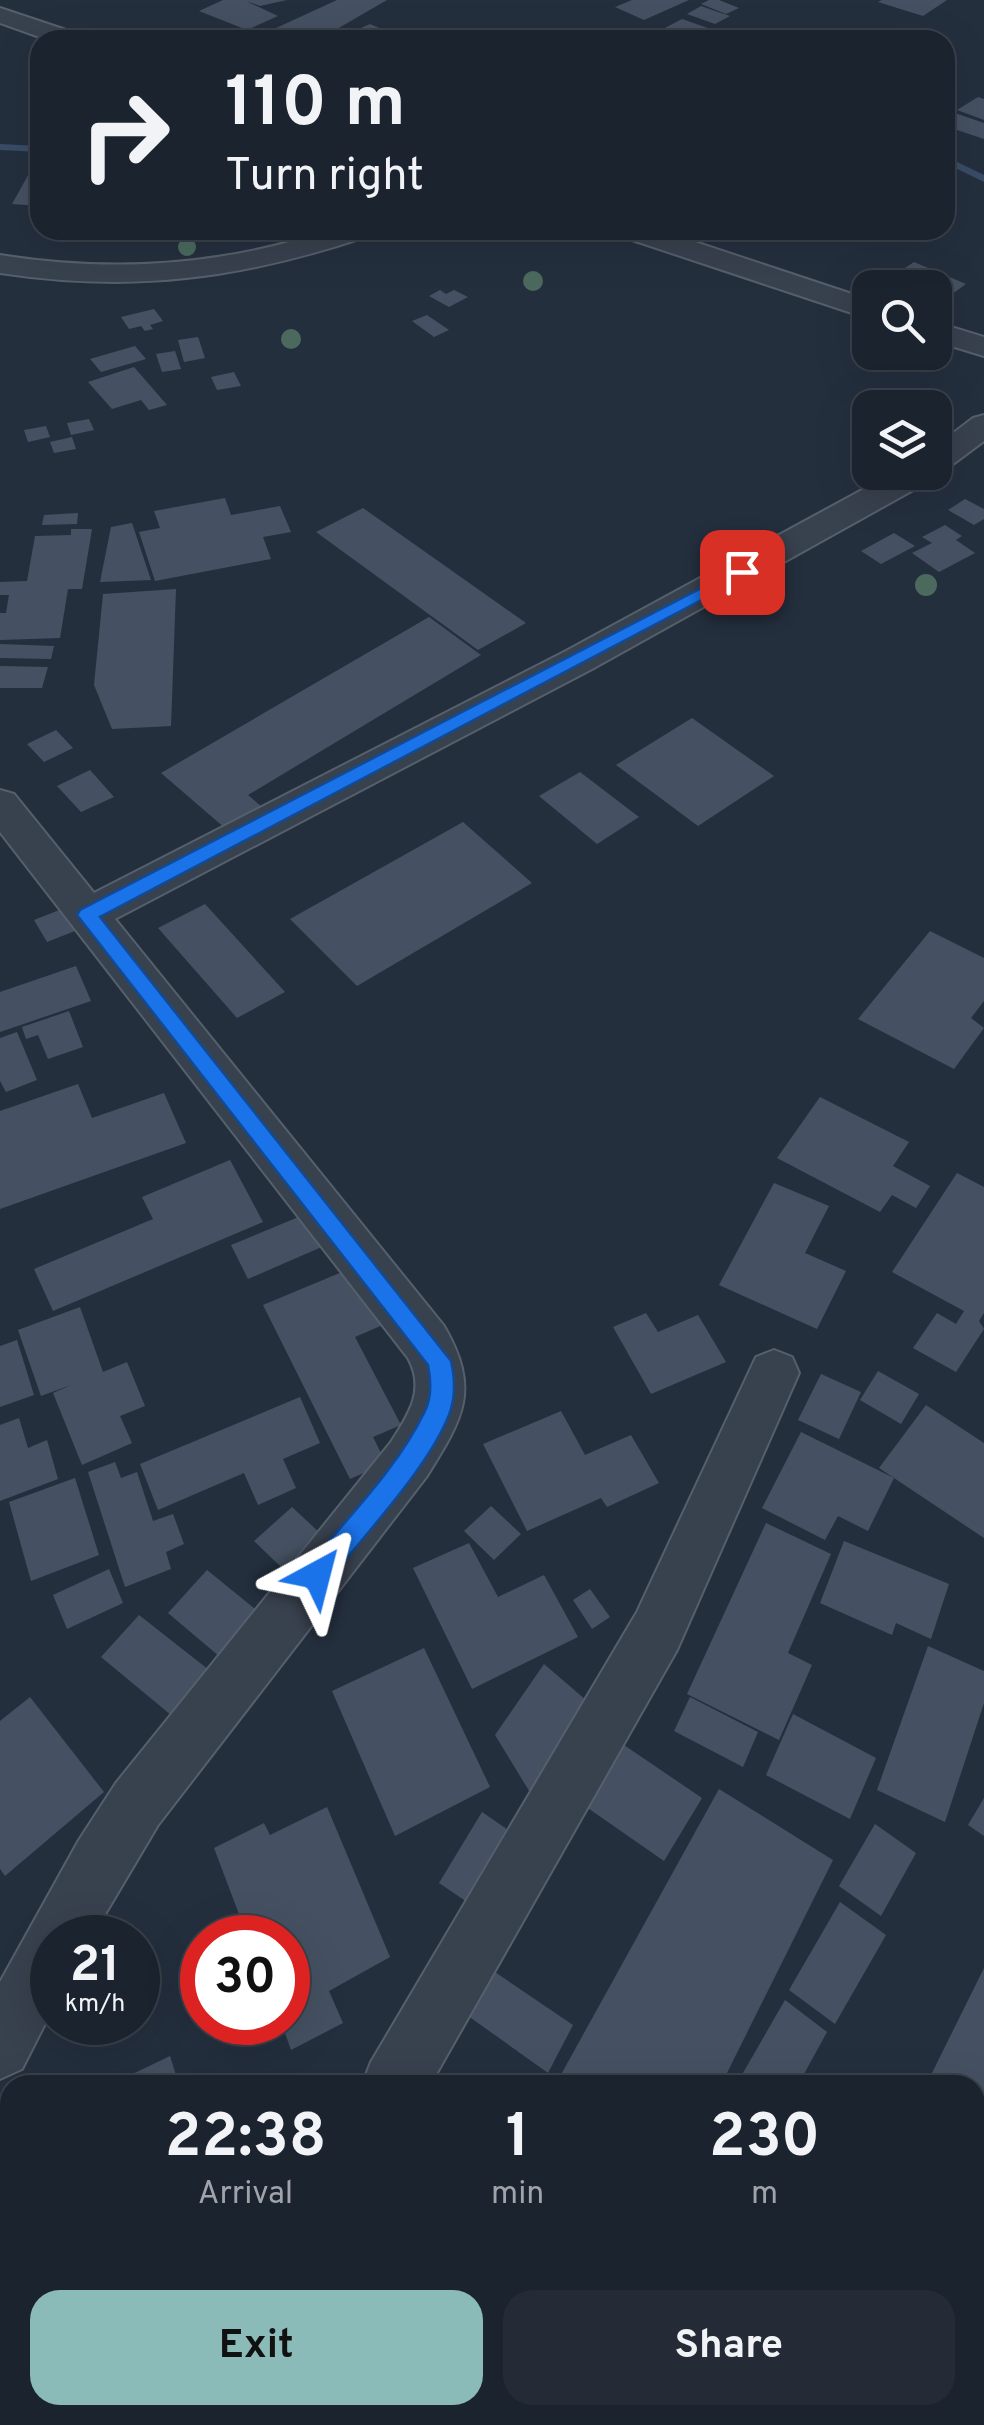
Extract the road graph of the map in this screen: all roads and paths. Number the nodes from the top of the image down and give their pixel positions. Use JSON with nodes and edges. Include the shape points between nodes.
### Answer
{"nodes":[{"id":1,"x":0,"y":15,"type":"edge"},
{"id":2,"x":43,"y":30,"type":"edge"},
{"id":3,"x":329,"y":240,"type":"edge"},
{"id":4,"x":660,"y":240,"type":"edge"},
{"id":5,"x":0,"y":264,"type":"edge"},
{"id":6,"x":852,"y":304,"type":"edge"},
{"id":7,"x":952,"y":337,"type":"edge"},
{"id":8,"x":984,"y":348,"type":"edge"},
{"id":9,"x":984,"y":425,"type":"edge"},
{"id":10,"x":952,"y":450,"type":"edge"},
{"id":11,"x":889,"y":490,"type":"edge"},
{"id":12,"x":0,"y":804,"type":"edge"},
{"id":13,"x":88,"y":915,"type":"junction"},
{"id":14,"x":774,"y":1373,"type":"dead end"},
{"id":15,"x":71,"y":1915,"type":"edge"},
{"id":16,"x":30,"y":1989,"type":"edge"},
{"id":17,"x":0,"y":2047,"type":"edge"},
{"id":18,"x":400,"y":2075,"type":"edge"}],
"edges":[{"from":1,"to":2,"type":"street"},
{"from":3,"to":5,"type":"street","via":[[207,272],[62,276]]},
{"from":4,"to":6,"type":"street"},
{"from":7,"to":8,"type":"street"},
{"from":9,"to":10,"type":"street"},
{"from":11,"to":13,"type":"street"},
{"from":12,"to":13,"type":"street"},
{"from":13,"to":15,"type":"street","via":[[426,1342],[443,1381],[438,1411],[409,1459],[137,1804]]},
{"from":14,"to":18,"type":"street","via":[[657,1631]]},
{"from":16,"to":17,"type":"street"}]}
